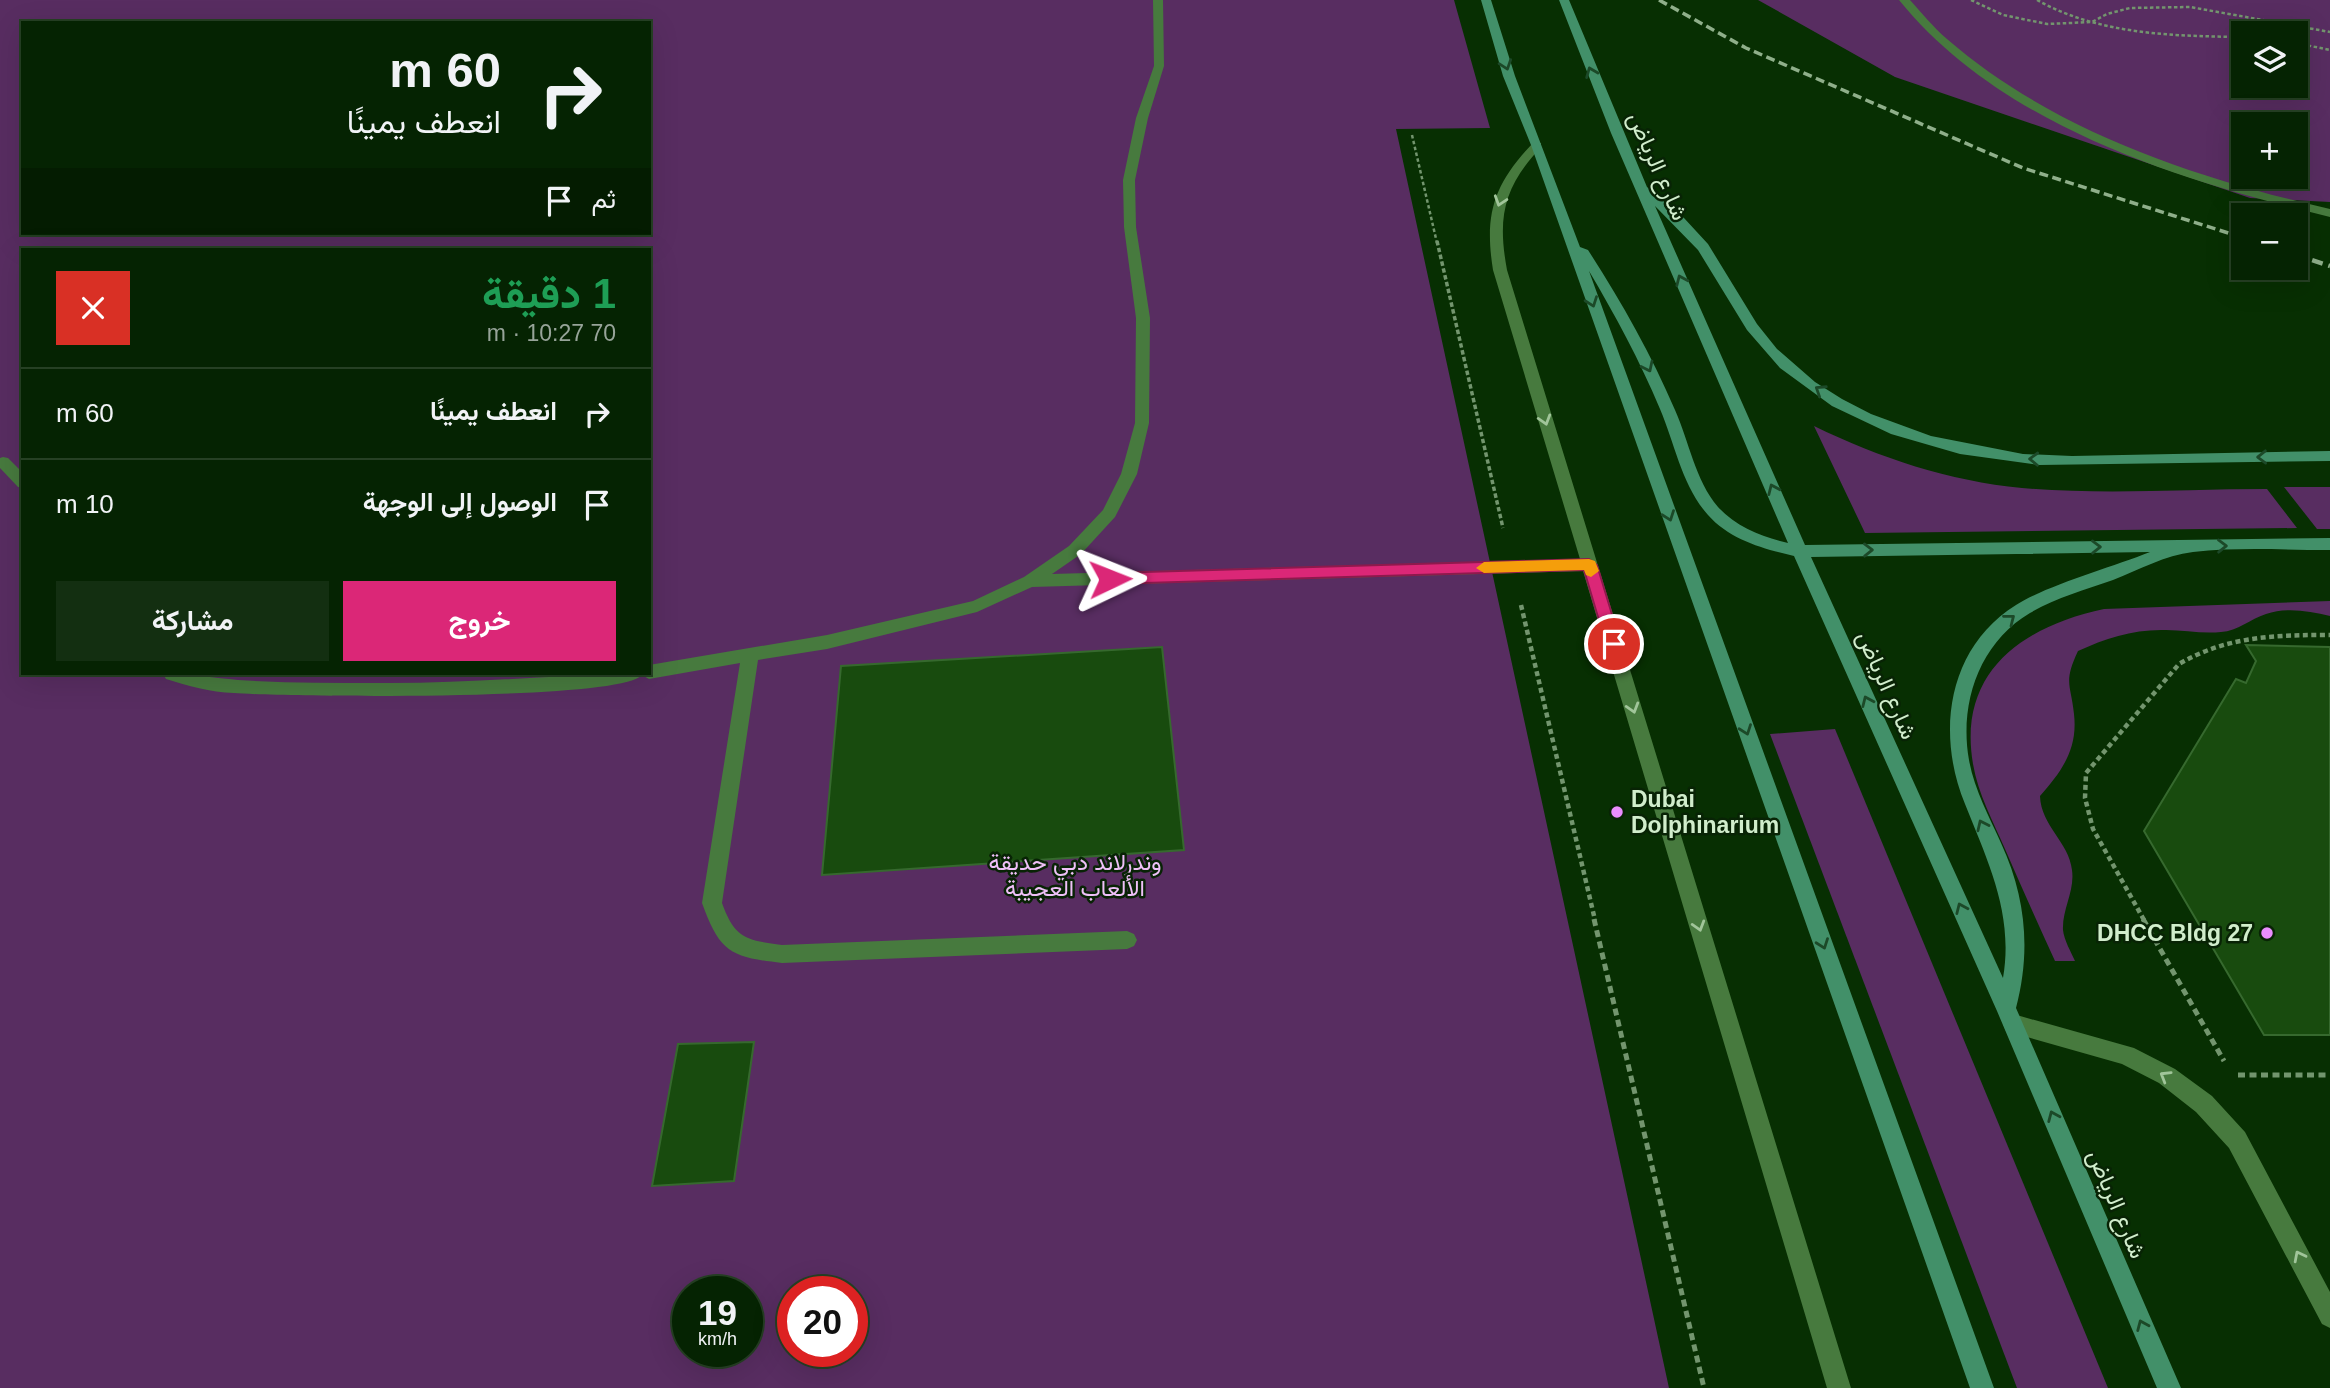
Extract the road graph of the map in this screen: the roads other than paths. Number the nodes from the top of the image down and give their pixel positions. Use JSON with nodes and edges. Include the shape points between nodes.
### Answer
{"nodes":[{"id":1,"x":1158,"y":0,"type":"edge"},
{"id":2,"x":1486,"y":0,"type":"edge"},
{"id":3,"x":1564,"y":0,"type":"edge"},
{"id":4,"x":1903,"y":0,"type":"edge"},
{"id":5,"x":1537,"y":145,"type":"junction"},
{"id":6,"x":1641,"y":189,"type":"junction"},
{"id":7,"x":2330,"y":213,"type":"edge"},
{"id":8,"x":1564,"y":224,"type":"junction"},
{"id":9,"x":2330,"y":456,"type":"edge"},
{"id":10,"x":3,"y":462,"type":"dead end"},
{"id":11,"x":21,"y":481,"type":"edge"},
{"id":12,"x":2330,"y":544,"type":"edge"},
{"id":13,"x":2189,"y":546,"type":"junction"},
{"id":14,"x":1800,"y":551,"type":"junction"},
{"id":15,"x":1589,"y":565,"type":"junction"},
{"id":16,"x":1030,"y":581,"type":"junction"},
{"id":17,"x":750,"y":656,"type":"junction"},
{"id":18,"x":651,"y":672,"type":"edge"},
{"id":19,"x":178,"y":675,"type":"edge"},
{"id":20,"x":626,"y":675,"type":"edge"},
{"id":21,"x":1127,"y":940,"type":"dead end"},
{"id":22,"x":2010,"y":1016,"type":"junction"},
{"id":23,"x":2330,"y":1316,"type":"edge"},
{"id":24,"x":1839,"y":1388,"type":"edge"},
{"id":25,"x":1982,"y":1388,"type":"edge"},
{"id":26,"x":2169,"y":1388,"type":"edge"}],
"edges":[{"from":1,"to":16,"type":"lane","via":[[1159,66],[1129,180],[1130,227],[1143,318],[1142,423],[1129,474],[1109,513],[1075,550]]},
{"from":2,"to":5,"type":"main road","one_way":true,"via":[[1509,76]]},
{"from":6,"to":3,"type":"main road","name":"شارع الرياض","one_way":true},
{"from":4,"to":7,"type":"lane","via":[[1943,43],[1982,73],[2092,134],[2161,163]]},
{"from":5,"to":8,"type":"main road"},
{"from":5,"to":15,"type":"lane","one_way":true,"via":[[1507,180],[1494,222],[1494,246]]},
{"from":9,"to":6,"type":"main road","one_way":true,"via":[[2025,459],[1936,442],[1893,428],[1818,390],[1763,344],[1691,233]]},
{"from":14,"to":6,"type":"main road","name":"شارع الرياض","one_way":true},
{"from":8,"to":14,"type":"main road","one_way":true,"via":[[1634,340],[1703,497],[1715,512],[1753,539]]},
{"from":8,"to":25,"type":"main road","one_way":true},
{"from":10,"to":11,"type":"lane"},
{"from":13,"to":12,"type":"main road","one_way":true},
{"from":14,"to":13,"type":"main road","one_way":true},
{"from":22,"to":13,"type":"main road","one_way":true,"via":[[2018,944],[2013,908],[2003,872],[1970,800],[1959,759],[1957,720],[1962,686],[1995,631],[2022,610]]},
{"from":22,"to":14,"type":"main road","name":"شارع الرياض","one_way":true},
{"from":15,"to":16,"type":"lane"},
{"from":15,"to":24,"type":"lane","one_way":true},
{"from":16,"to":17,"type":"lane","via":[[977,606],[930,619]]},
{"from":17,"to":18,"type":"lane"},
{"from":17,"to":21,"type":"lane","via":[[712,903],[722,931],[748,950],[782,954]]},
{"from":19,"to":20,"type":"lane","via":[[238,687],[390,692],[548,685]]},
{"from":23,"to":22,"type":"lane","one_way":true,"via":[[2236,1140],[2204,1104],[2167,1076],[2126,1055]]},
{"from":26,"to":22,"type":"main road","name":"شارع الرياض","one_way":true}]}
